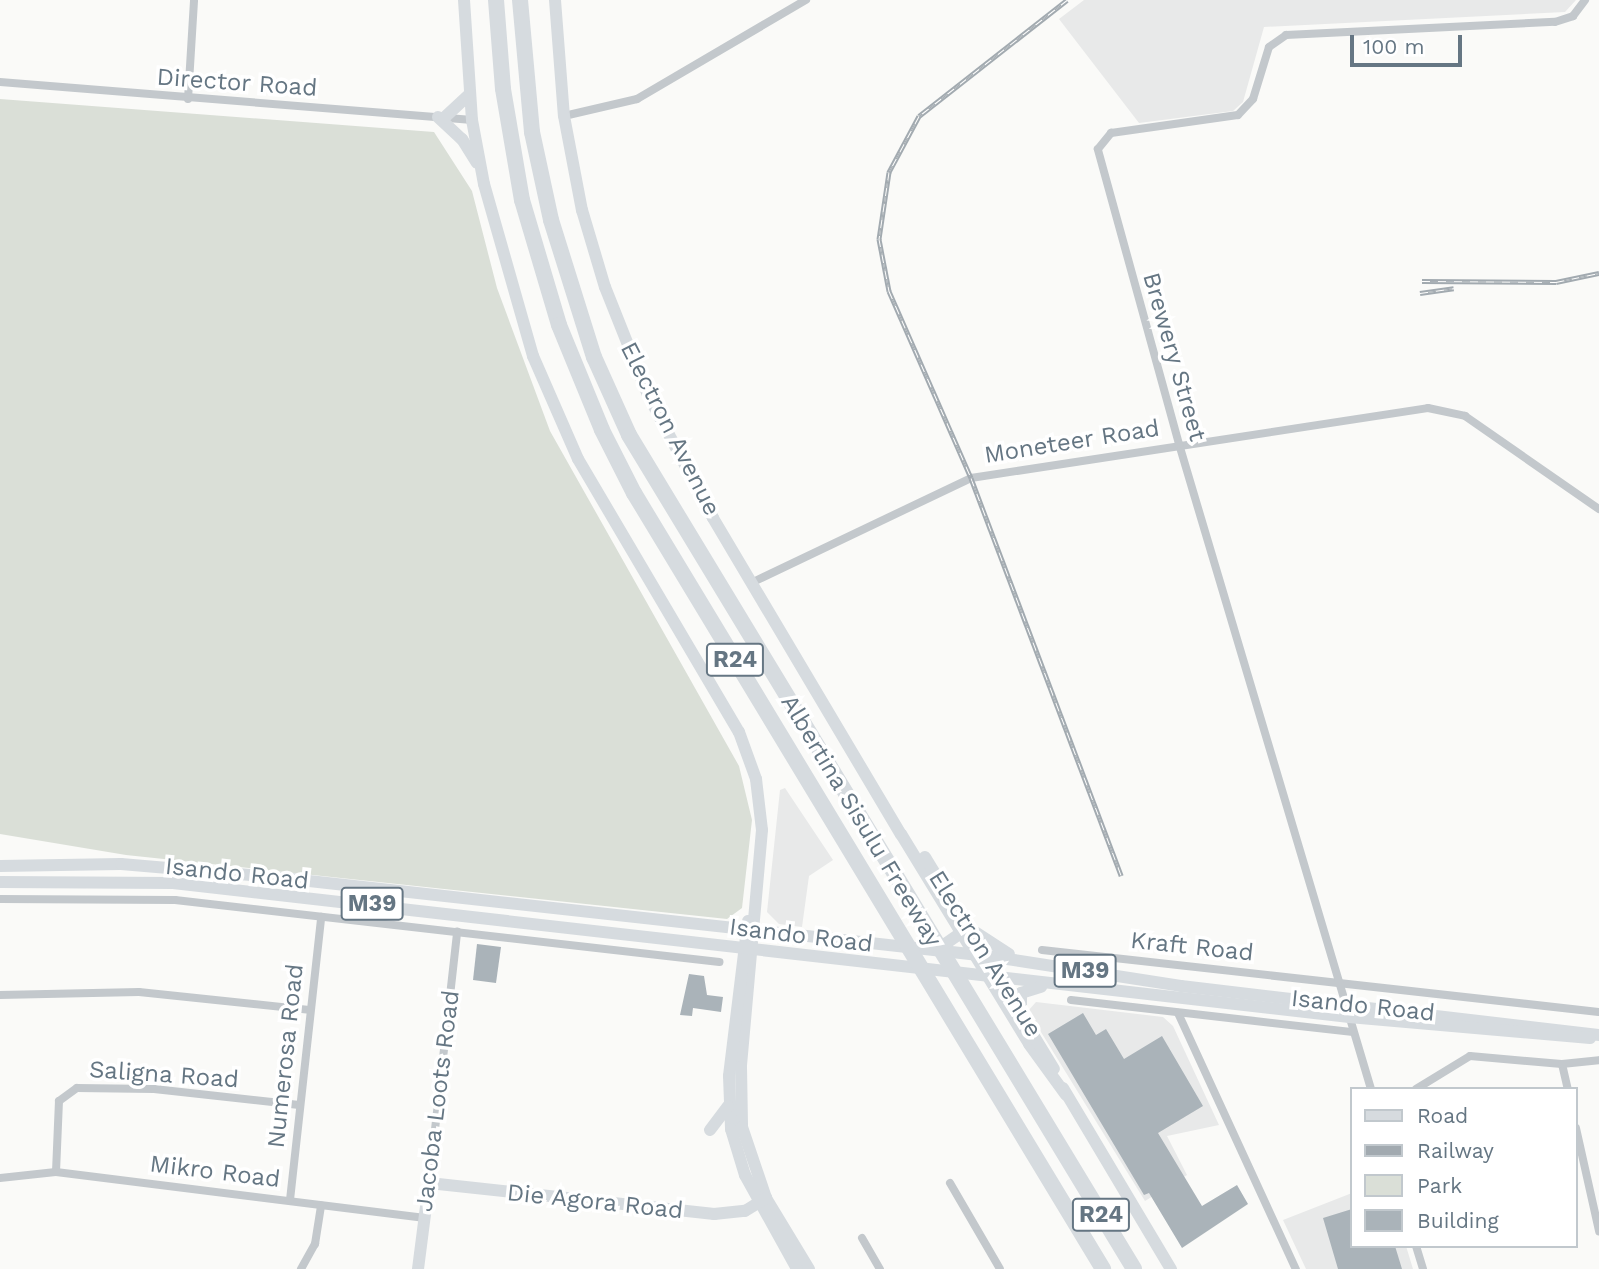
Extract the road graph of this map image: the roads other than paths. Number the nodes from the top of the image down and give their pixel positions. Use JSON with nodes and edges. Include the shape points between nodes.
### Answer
{"nodes":[{"id":1,"x":194,"y":0,"type":"edge"},
{"id":2,"x":464,"y":0,"type":"edge"},
{"id":3,"x":496,"y":0,"type":"edge"},
{"id":4,"x":520,"y":0,"type":"edge"},
{"id":5,"x":555,"y":0,"type":"edge"},
{"id":6,"x":806,"y":0,"type":"edge"},
{"id":7,"x":1585,"y":0,"type":"edge"},
{"id":8,"x":0,"y":82,"type":"edge"},
{"id":9,"x":470,"y":94,"type":"junction"},
{"id":10,"x":188,"y":99,"type":"junction"},
{"id":11,"x":564,"y":116,"type":"junction"},
{"id":12,"x":441,"y":117,"type":"junction"},
{"id":13,"x":472,"y":120,"type":"junction"},
{"id":14,"x":482,"y":173,"type":"junction"},
{"id":15,"x":1179,"y":444,"type":"junction"},
{"id":16,"x":1599,"y":509,"type":"edge"},
{"id":17,"x":753,"y":582,"type":"junction"},
{"id":18,"x":0,"y":866,"type":"edge"},
{"id":19,"x":0,"y":882,"type":"edge"},
{"id":20,"x":0,"y":899,"type":"edge"},
{"id":21,"x":321,"y":916,"type":"junction"},
{"id":22,"x":751,"y":929,"type":"junction"},
{"id":23,"x":457,"y":932,"type":"junction"},
{"id":24,"x":964,"y":934,"type":"junction"},
{"id":25,"x":748,"y":950,"type":"junction"},
{"id":26,"x":1042,"y":950,"type":"dead end"},
{"id":27,"x":931,"y":951,"type":"junction"},
{"id":28,"x":977,"y":955,"type":"junction"},
{"id":29,"x":719,"y":962,"type":"dead end"},
{"id":30,"x":1030,"y":962,"type":"junction"},
{"id":31,"x":988,"y":975,"type":"junction"},
{"id":32,"x":1338,"y":983,"type":"junction"},
{"id":33,"x":1065,"y":985,"type":"junction"},
{"id":34,"x":0,"y":995,"type":"edge"},
{"id":35,"x":1071,"y":1000,"type":"dead end"},
{"id":36,"x":1345,"y":1004,"type":"junction"},
{"id":37,"x":309,"y":1010,"type":"junction"},
{"id":38,"x":1021,"y":1010,"type":"junction"},
{"id":39,"x":1599,"y":1012,"type":"edge"},
{"id":40,"x":1178,"y":1013,"type":"junction"},
{"id":41,"x":1349,"y":1017,"type":"junction"},
{"id":42,"x":1353,"y":1032,"type":"junction"},
{"id":43,"x":1599,"y":1036,"type":"edge"},
{"id":44,"x":1599,"y":1060,"type":"edge"},
{"id":45,"x":1562,"y":1064,"type":"junction"},
{"id":46,"x":1370,"y":1087,"type":"edge"},
{"id":47,"x":1419,"y":1087,"type":"edge"},
{"id":48,"x":1568,"y":1087,"type":"edge"},
{"id":49,"x":1066,"y":1095,"type":"junction"},
{"id":50,"x":728,"y":1103,"type":"junction"},
{"id":51,"x":299,"y":1105,"type":"junction"},
{"id":52,"x":710,"y":1130,"type":"dead end"},
{"id":53,"x":1578,"y":1137,"type":"edge"},
{"id":54,"x":56,"y":1172,"type":"junction"},
{"id":55,"x":0,"y":1178,"type":"edge"},
{"id":56,"x":429,"y":1183,"type":"junction"},
{"id":57,"x":950,"y":1183,"type":"dead end"},
{"id":58,"x":290,"y":1200,"type":"junction"},
{"id":59,"x":763,"y":1201,"type":"junction"},
{"id":60,"x":321,"y":1205,"type":"junction"},
{"id":61,"x":425,"y":1218,"type":"junction"},
{"id":62,"x":1599,"y":1231,"type":"edge"},
{"id":63,"x":862,"y":1238,"type":"dead end"},
{"id":64,"x":1417,"y":1248,"type":"edge"},
{"id":65,"x":301,"y":1269,"type":"edge"},
{"id":66,"x":418,"y":1269,"type":"edge"},
{"id":67,"x":797,"y":1269,"type":"edge"},
{"id":68,"x":809,"y":1269,"type":"edge"},
{"id":69,"x":880,"y":1269,"type":"edge"},
{"id":70,"x":1000,"y":1269,"type":"edge"},
{"id":71,"x":1103,"y":1269,"type":"edge"},
{"id":72,"x":1134,"y":1269,"type":"edge"},
{"id":73,"x":1171,"y":1269,"type":"edge"},
{"id":74,"x":1296,"y":1269,"type":"edge"},
{"id":75,"x":1423,"y":1269,"type":"edge"}],
"edges":[{"from":1,"to":10,"type":"street"},
{"from":2,"to":9,"type":"main road"},
{"from":3,"to":71,"type":"highway","name":"Albertina Sisulu Freeway","number":"R24","via":[[503,89],[522,200],[559,325],[602,430],[634,493]]},
{"from":4,"to":72,"type":"highway","name":"Albertina Sisulu Freeway","number":"R24","via":[[531,121],[551,220],[586,334],[629,435]]},
{"from":5,"to":11,"type":"main road","name":"Electron Avenue"},
{"from":6,"to":11,"type":"street","via":[[638,99]]},
{"from":7,"to":15,"type":"street","name":"Brewery Street","via":[[1573,16],[1555,22],[1286,35],[1269,47],[1253,99],[1238,115],[1111,133],[1102,140],[1099,161]]},
{"from":8,"to":10,"type":"street","name":"Director Road"},
{"from":9,"to":12,"type":"main road"},
{"from":9,"to":13,"type":"main road"},
{"from":10,"to":12,"type":"street","name":"Director Road"},
{"from":11,"to":17,"type":"main road","name":"Electron Avenue","via":[[582,210],[625,341],[680,459]]},
{"from":12,"to":13,"type":"street","name":"Director Road"},
{"from":12,"to":14,"type":"main road","via":[[462,139]]},
{"from":13,"to":14,"type":"main road"},
{"from":14,"to":22,"type":"main road","via":[[511,293],[555,409],[607,513],[747,751],[761,813]]},
{"from":15,"to":16,"type":"street","name":"Moneteer Road","via":[[1439,407],[1476,424]]},
{"from":15,"to":17,"type":"street","name":"Moneteer Road","via":[[971,478]]},
{"from":15,"to":32,"type":"street","name":"Brewery Street"},
{"from":17,"to":24,"type":"main road","name":"Electron Avenue"},
{"from":18,"to":22,"type":"main road","name":"Isando Road","number":"M39","via":[[170,867]]},
{"from":19,"to":25,"type":"main road","name":"Isando Road","number":"M39","via":[[173,883]]},
{"from":20,"to":21,"type":"street","name":"Isando Road","via":[[139,897]]},
{"from":21,"to":23,"type":"street","name":"Isando Road"},
{"from":21,"to":37,"type":"street","name":"Numerosa Road"},
{"from":22,"to":25,"type":"main road"},
{"from":22,"to":27,"type":"main road","name":"Isando Road","number":"M39"},
{"from":23,"to":29,"type":"street","name":"Isando Road"},
{"from":23,"to":56,"type":"street","name":"Jacoba Loots Road"},
{"from":24,"to":27,"type":"main road"},
{"from":24,"to":28,"type":"main road","name":"Electron Avenue"},
{"from":24,"to":30,"type":"main road"},
{"from":25,"to":31,"type":"main road","name":"Isando Road","number":"M39"},
{"from":25,"to":50,"type":"main road"},
{"from":25,"to":59,"type":"main road","via":[[740,1110],[749,1161]]},
{"from":26,"to":32,"type":"street","name":"Kraft Road"},
{"from":27,"to":28,"type":"main road","name":"Isando Road","number":"M39"},
{"from":28,"to":30,"type":"main road","name":"Isando Road","number":"M39"},
{"from":28,"to":31,"type":"main road","name":"Electron Avenue"},
{"from":30,"to":36,"type":"main road","name":"Isando Road","number":"M39"},
{"from":31,"to":33,"type":"main road","name":"Isando Road","number":"M39"},
{"from":31,"to":38,"type":"main road","name":"Electron Avenue"},
{"from":31,"to":49,"type":"main road","name":"Electron Avenue"},
{"from":32,"to":36,"type":"street","name":"Brewery Street"},
{"from":32,"to":39,"type":"street","name":"Isando Road"},
{"from":33,"to":38,"type":"main road","via":[[1024,990]]},
{"from":33,"to":41,"type":"main road","name":"Isando Road","number":"M39"},
{"from":34,"to":37,"type":"street","via":[[139,992]]},
{"from":35,"to":40,"type":"street"},
{"from":36,"to":41,"type":"street","name":"Brewery Street"},
{"from":36,"to":43,"type":"main road","name":"Isando Road","number":"M39"},
{"from":37,"to":51,"type":"street","name":"Numerosa Road"},
{"from":38,"to":49,"type":"main road","name":"Electron Avenue"},
{"from":40,"to":42,"type":"street"},
{"from":40,"to":74,"type":"street"},
{"from":41,"to":42,"type":"street","name":"Brewery Street"},
{"from":41,"to":43,"type":"main road","name":"Isando Road","number":"M39"},
{"from":42,"to":46,"type":"street","name":"Brewery Street"},
{"from":44,"to":45,"type":"street"},
{"from":45,"to":47,"type":"street","via":[[1470,1056]]},
{"from":45,"to":48,"type":"street"},
{"from":49,"to":73,"type":"main road","name":"Electron Avenue"},
{"from":50,"to":52,"type":"main road"},
{"from":50,"to":59,"type":"main road","via":[[738,1155]]},
{"from":51,"to":54,"type":"street","name":"Saligna Road","via":[[154,1089],[77,1088],[59,1101]]},
{"from":51,"to":58,"type":"street","name":"Numerosa Road"},
{"from":53,"to":62,"type":"street"},
{"from":54,"to":55,"type":"street","name":"Mikro Road"},
{"from":54,"to":58,"type":"street","name":"Mikro Road"},
{"from":56,"to":59,"type":"main road","name":"Die Agora Road","via":[[714,1214],[745,1211]]},
{"from":56,"to":61,"type":"main road","name":"Jacoba Loots Road"},
{"from":57,"to":70,"type":"street"},
{"from":58,"to":60,"type":"street","name":"Mikro Road"},
{"from":59,"to":67,"type":"main road"},
{"from":59,"to":68,"type":"main road"},
{"from":60,"to":61,"type":"street","name":"Mikro Road"},
{"from":60,"to":65,"type":"street","via":[[315,1244]]},
{"from":61,"to":66,"type":"main road","name":"Jacoba Loots Road"},
{"from":63,"to":69,"type":"street"},
{"from":64,"to":75,"type":"street"}]}
